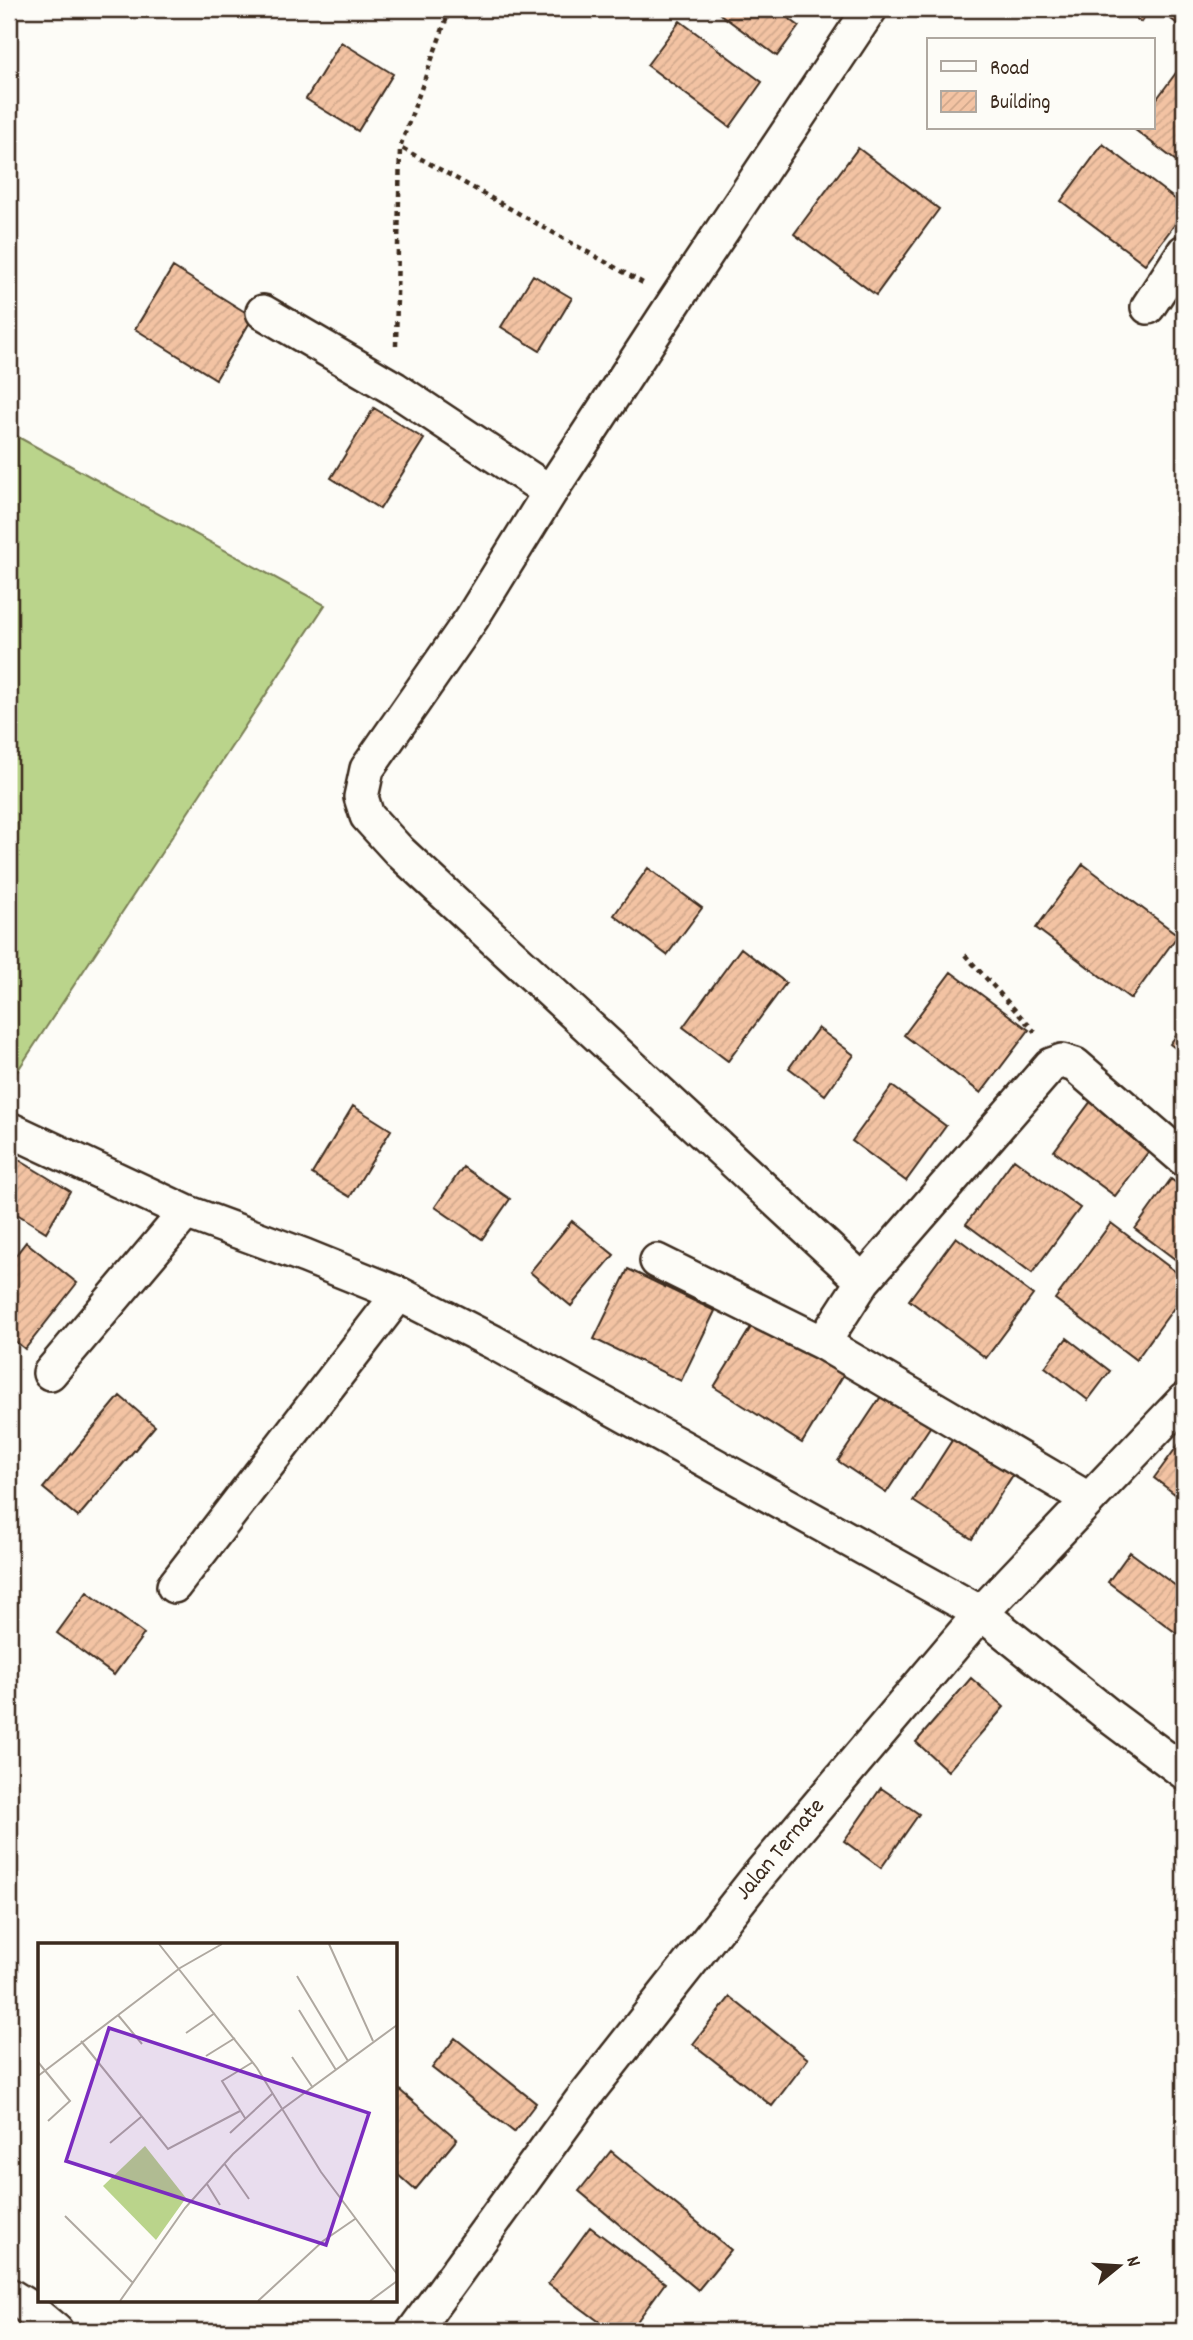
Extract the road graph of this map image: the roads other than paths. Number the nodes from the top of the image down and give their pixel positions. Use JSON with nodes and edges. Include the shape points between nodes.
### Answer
{"nodes":[{"id":1,"x":870,"y":9,"type":"edge"},
{"id":2,"x":1184,"y":252,"type":"edge"},
{"id":3,"x":1148,"y":306,"type":"dead end"},
{"id":4,"x":263,"y":312,"type":"dead end"},
{"id":5,"x":550,"y":492,"type":"junction"},
{"id":6,"x":9,"y":1129,"type":"edge"},
{"id":7,"x":1184,"y":1159,"type":"edge"},
{"id":8,"x":186,"y":1212,"type":"junction"},
{"id":9,"x":657,"y":1261,"type":"dead end"},
{"id":10,"x":863,"y":1281,"type":"junction"},
{"id":11,"x":399,"y":1294,"type":"junction"},
{"id":12,"x":823,"y":1343,"type":"junction"},
{"id":13,"x":50,"y":1373,"type":"dead end"},
{"id":14,"x":1184,"y":1400,"type":"edge"},
{"id":15,"x":1088,"y":1500,"type":"junction"},
{"id":16,"x":174,"y":1586,"type":"dead end"},
{"id":17,"x":981,"y":1613,"type":"junction"},
{"id":18,"x":1184,"y":1772,"type":"edge"},
{"id":19,"x":9,"y":2295,"type":"edge"},
{"id":20,"x":56,"y":2331,"type":"edge"},
{"id":21,"x":414,"y":2331,"type":"edge"}],
"edges":[{"from":1,"to":5,"type":"street"},
{"from":2,"to":3,"type":"street"},
{"from":4,"to":5,"type":"street","via":[[395,389]]},
{"from":5,"to":10,"type":"street","via":[[472,618],[367,769],[361,797],[368,816],[399,851]]},
{"from":6,"to":8,"type":"street"},
{"from":7,"to":10,"type":"street","via":[[1080,1069],[1062,1061],[1045,1070]]},
{"from":8,"to":11,"type":"street"},
{"from":8,"to":13,"type":"street"},
{"from":9,"to":12,"type":"street"},
{"from":10,"to":12,"type":"street"},
{"from":11,"to":16,"type":"street"},
{"from":11,"to":17,"type":"street"},
{"from":12,"to":15,"type":"street"},
{"from":14,"to":15,"type":"street","name":"Jalan Ternate"},
{"from":15,"to":17,"type":"street","name":"Jalan Ternate"},
{"from":17,"to":18,"type":"street"},
{"from":17,"to":21,"type":"street","name":"Jalan Ternate","via":[[760,1874],[582,2101]]},
{"from":19,"to":20,"type":"street"}]}
